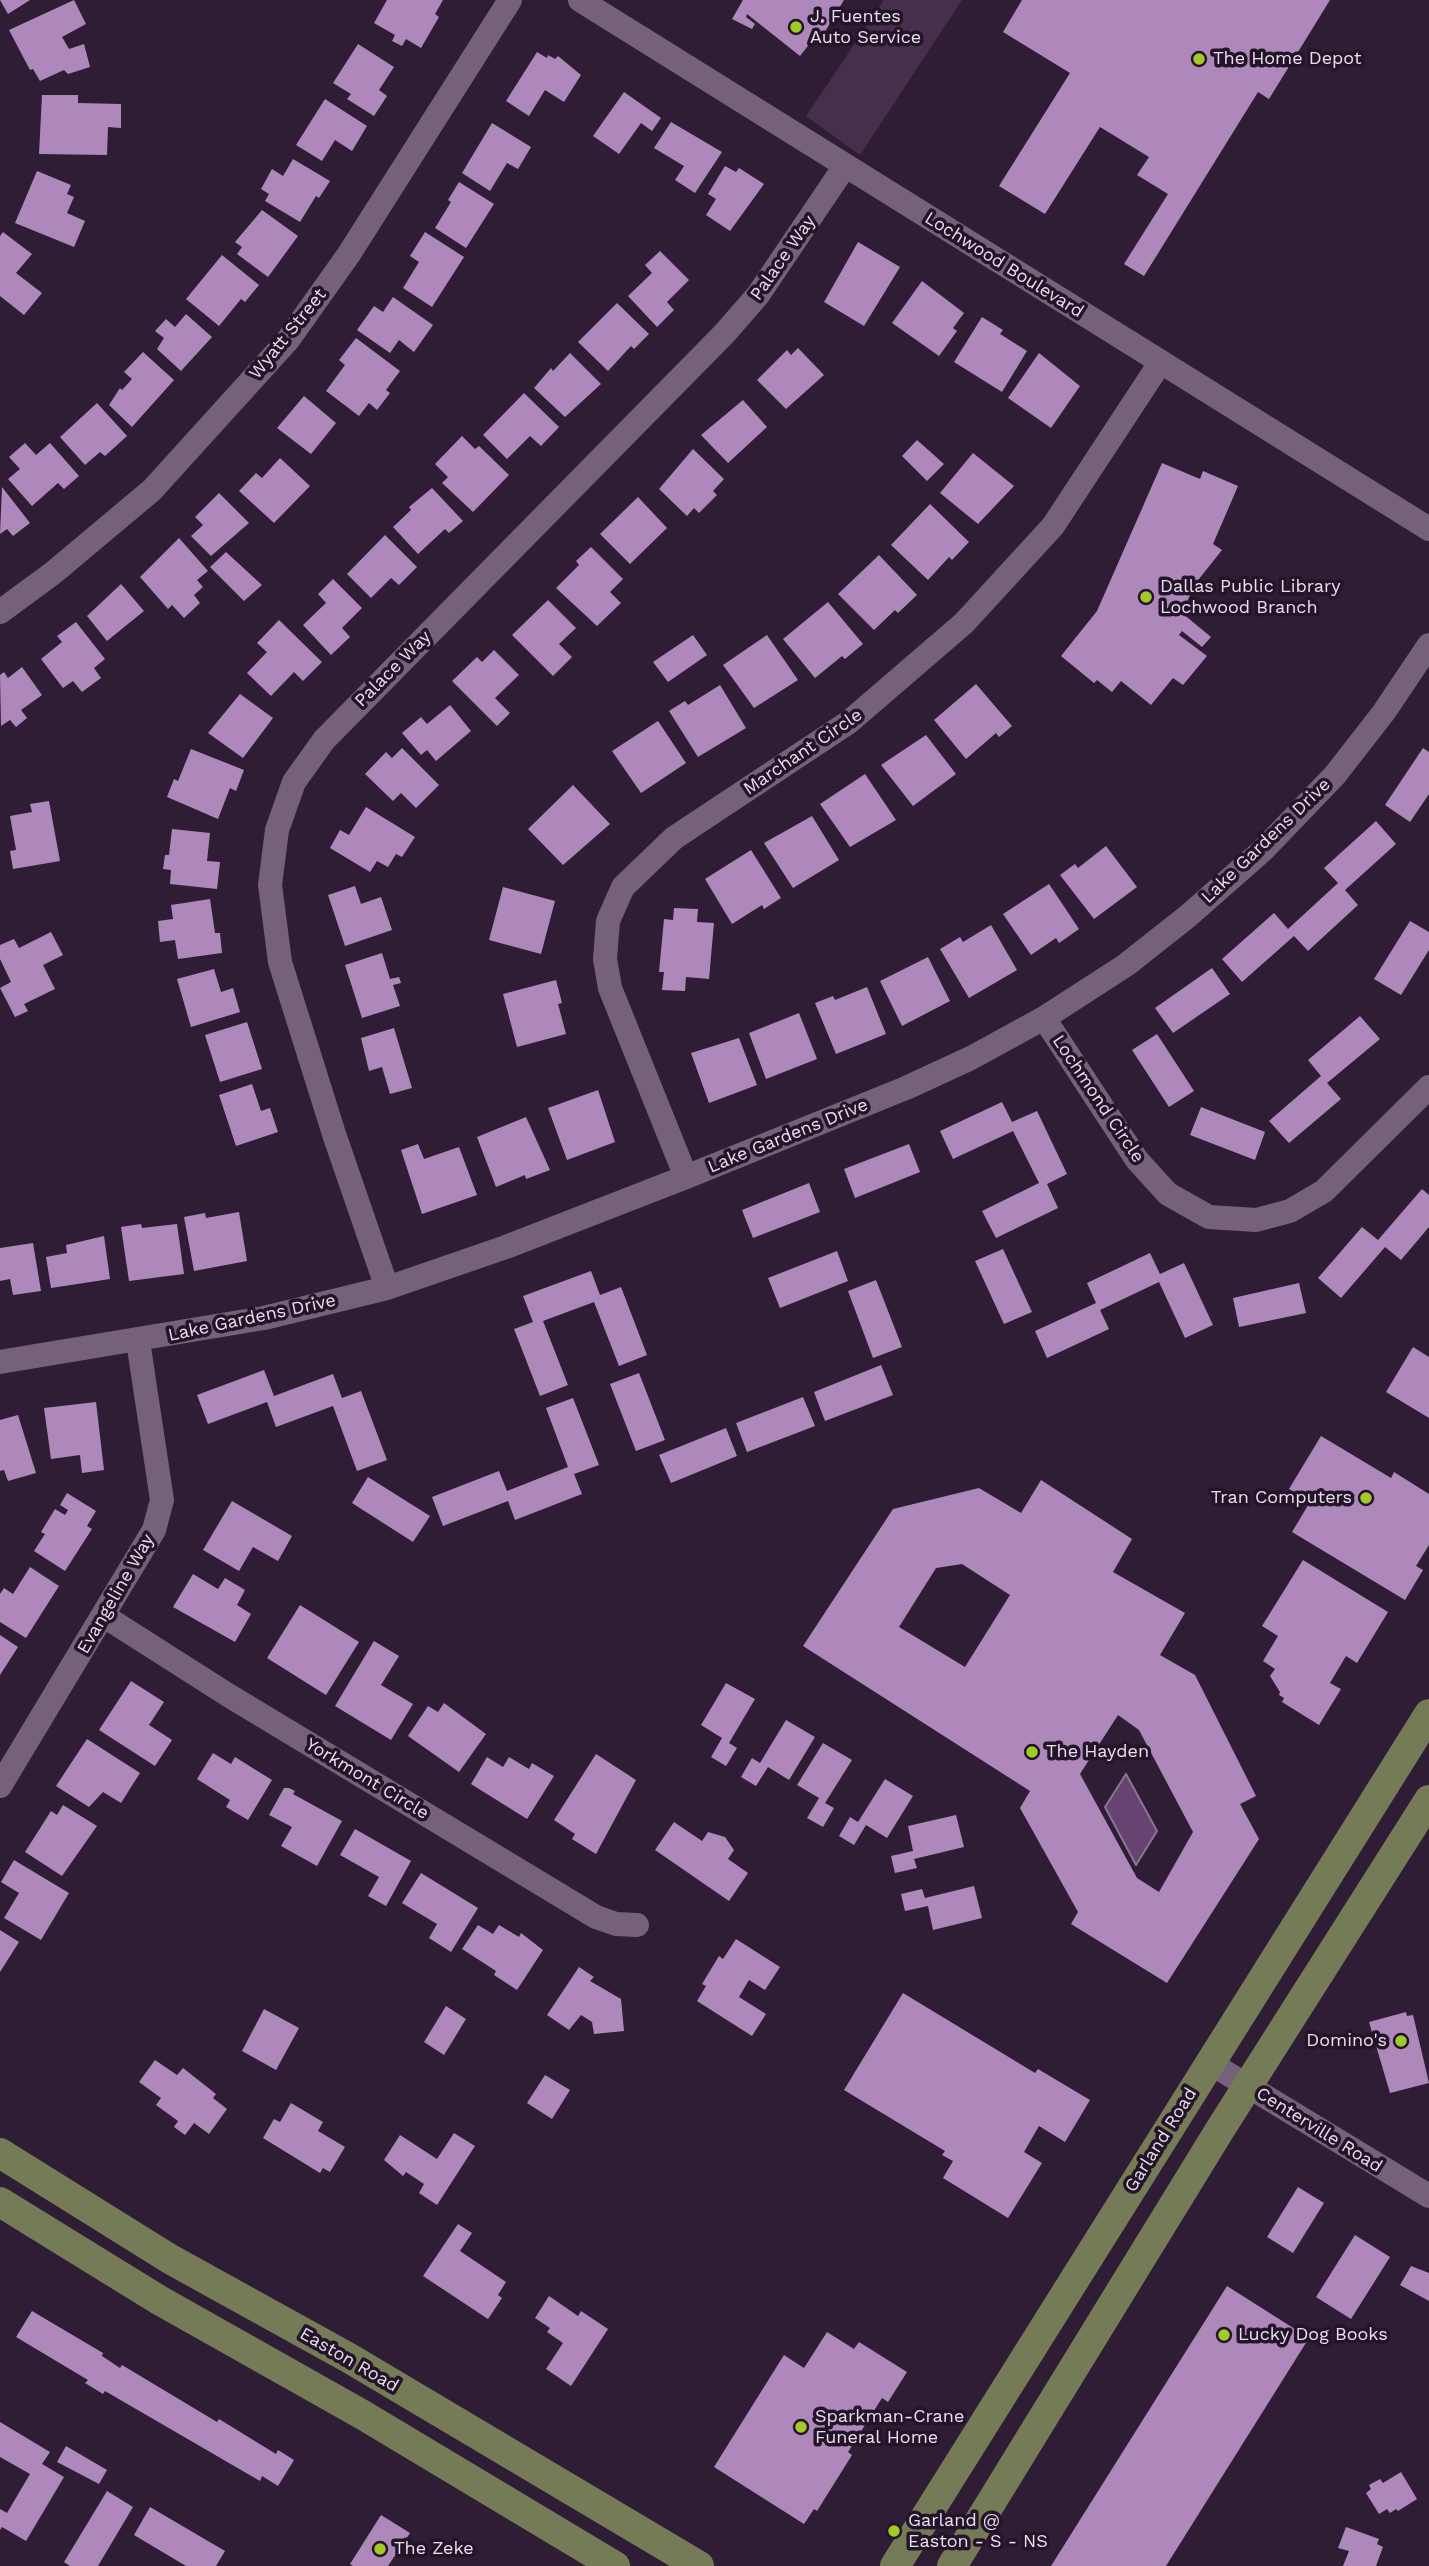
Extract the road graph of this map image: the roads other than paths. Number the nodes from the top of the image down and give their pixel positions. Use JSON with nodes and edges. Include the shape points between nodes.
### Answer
{"nodes":[{"id":1,"x":510,"y":0,"type":"edge"},
{"id":2,"x":580,"y":0,"type":"edge"},
{"id":3,"x":845,"y":166,"type":"junction"},
{"id":4,"x":1160,"y":363,"type":"junction"},
{"id":5,"x":1429,"y":529,"type":"edge"},
{"id":6,"x":0,"y":612,"type":"edge"},
{"id":7,"x":1429,"y":645,"type":"edge"},
{"id":8,"x":1044,"y":1018,"type":"junction"},
{"id":9,"x":1429,"y":1087,"type":"edge"},
{"id":10,"x":686,"y":1177,"type":"junction"},
{"id":11,"x":387,"y":1288,"type":"junction"},
{"id":12,"x":138,"y":1341,"type":"junction"},
{"id":13,"x":0,"y":1362,"type":"edge"},
{"id":14,"x":104,"y":1616,"type":"junction"},
{"id":15,"x":1429,"y":1714,"type":"edge"},
{"id":16,"x":0,"y":1786,"type":"edge"},
{"id":17,"x":1379,"y":1796,"type":"junction"},
{"id":18,"x":1425,"y":1815,"type":"edge"},
{"id":19,"x":637,"y":1926,"type":"dead end"},
{"id":20,"x":1210,"y":2063,"type":"junction"},
{"id":21,"x":1249,"y":2086,"type":"junction"},
{"id":22,"x":0,"y":2153,"type":"edge"},
{"id":23,"x":1429,"y":2196,"type":"edge"},
{"id":24,"x":0,"y":2203,"type":"edge"},
{"id":25,"x":1065,"y":2292,"type":"junction"},
{"id":26,"x":1106,"y":2318,"type":"junction"},
{"id":27,"x":649,"y":2536,"type":"junction"},
{"id":28,"x":615,"y":2566,"type":"edge"},
{"id":29,"x":633,"y":2566,"type":"edge"},
{"id":30,"x":699,"y":2566,"type":"edge"},
{"id":31,"x":895,"y":2566,"type":"edge"},
{"id":32,"x":952,"y":2566,"type":"edge"}],
"edges":[{"from":1,"to":6,"type":"street","name":"Wyatt Street","via":[[349,254],[288,340],[152,490]]},
{"from":2,"to":3,"type":"street","name":"Lochwood Boulevard"},
{"from":3,"to":4,"type":"street","name":"Lochwood Boulevard"},
{"from":3,"to":11,"type":"street","name":"Palace Way","via":[[758,295],[724,334],[324,740],[294,782],[276,830],[270,885],[280,962]]},
{"from":4,"to":5,"type":"street","name":"Lochwood Boulevard"},
{"from":4,"to":10,"type":"street","name":"Marchant Circle","via":[[1053,526],[964,623],[849,722],[674,838],[623,887],[608,921],[605,959],[610,988]]},
{"from":7,"to":8,"type":"street","name":"Lake Gardens Drive","via":[[1335,775],[1263,849],[1126,965]]},
{"from":8,"to":9,"type":"street","name":"Lochmond Circle","via":[[1137,1160],[1168,1194],[1209,1217],[1256,1220],[1290,1211],[1324,1191]]},
{"from":8,"to":10,"type":"street","name":"Lake Gardens Drive","via":[[906,1088]]},
{"from":10,"to":11,"type":"street","name":"Lake Gardens Drive"},
{"from":11,"to":12,"type":"street","name":"Lake Gardens Drive","via":[[264,1318]]},
{"from":12,"to":13,"type":"street","name":"Lake Gardens Drive"},
{"from":12,"to":14,"type":"street","name":"Evangeline Way","via":[[162,1500],[154,1530]]},
{"from":14,"to":16,"type":"street","name":"Evangeline Way"},
{"from":14,"to":19,"type":"street","name":"Yorkmont Circle","via":[[596,1917]]},
{"from":15,"to":17,"type":"main road","name":"Garland Road"},
{"from":17,"to":18,"type":"main road"},
{"from":17,"to":20,"type":"main road","name":"Garland Road"},
{"from":18,"to":21,"type":"main road"},
{"from":20,"to":21,"type":"street","name":"Centerville Road"},
{"from":20,"to":25,"type":"main road","name":"Garland Road"},
{"from":21,"to":23,"type":"street","name":"Centerville Road"},
{"from":21,"to":26,"type":"main road"},
{"from":22,"to":27,"type":"main road","name":"Easton Road","via":[[170,2259],[349,2358]]},
{"from":24,"to":28,"type":"main road"},
{"from":25,"to":26,"type":"main road"},
{"from":25,"to":31,"type":"main road","name":"Garland Road"},
{"from":26,"to":32,"type":"main road"},
{"from":27,"to":29,"type":"main road"},
{"from":27,"to":30,"type":"main road","name":"Easton Road"}]}
